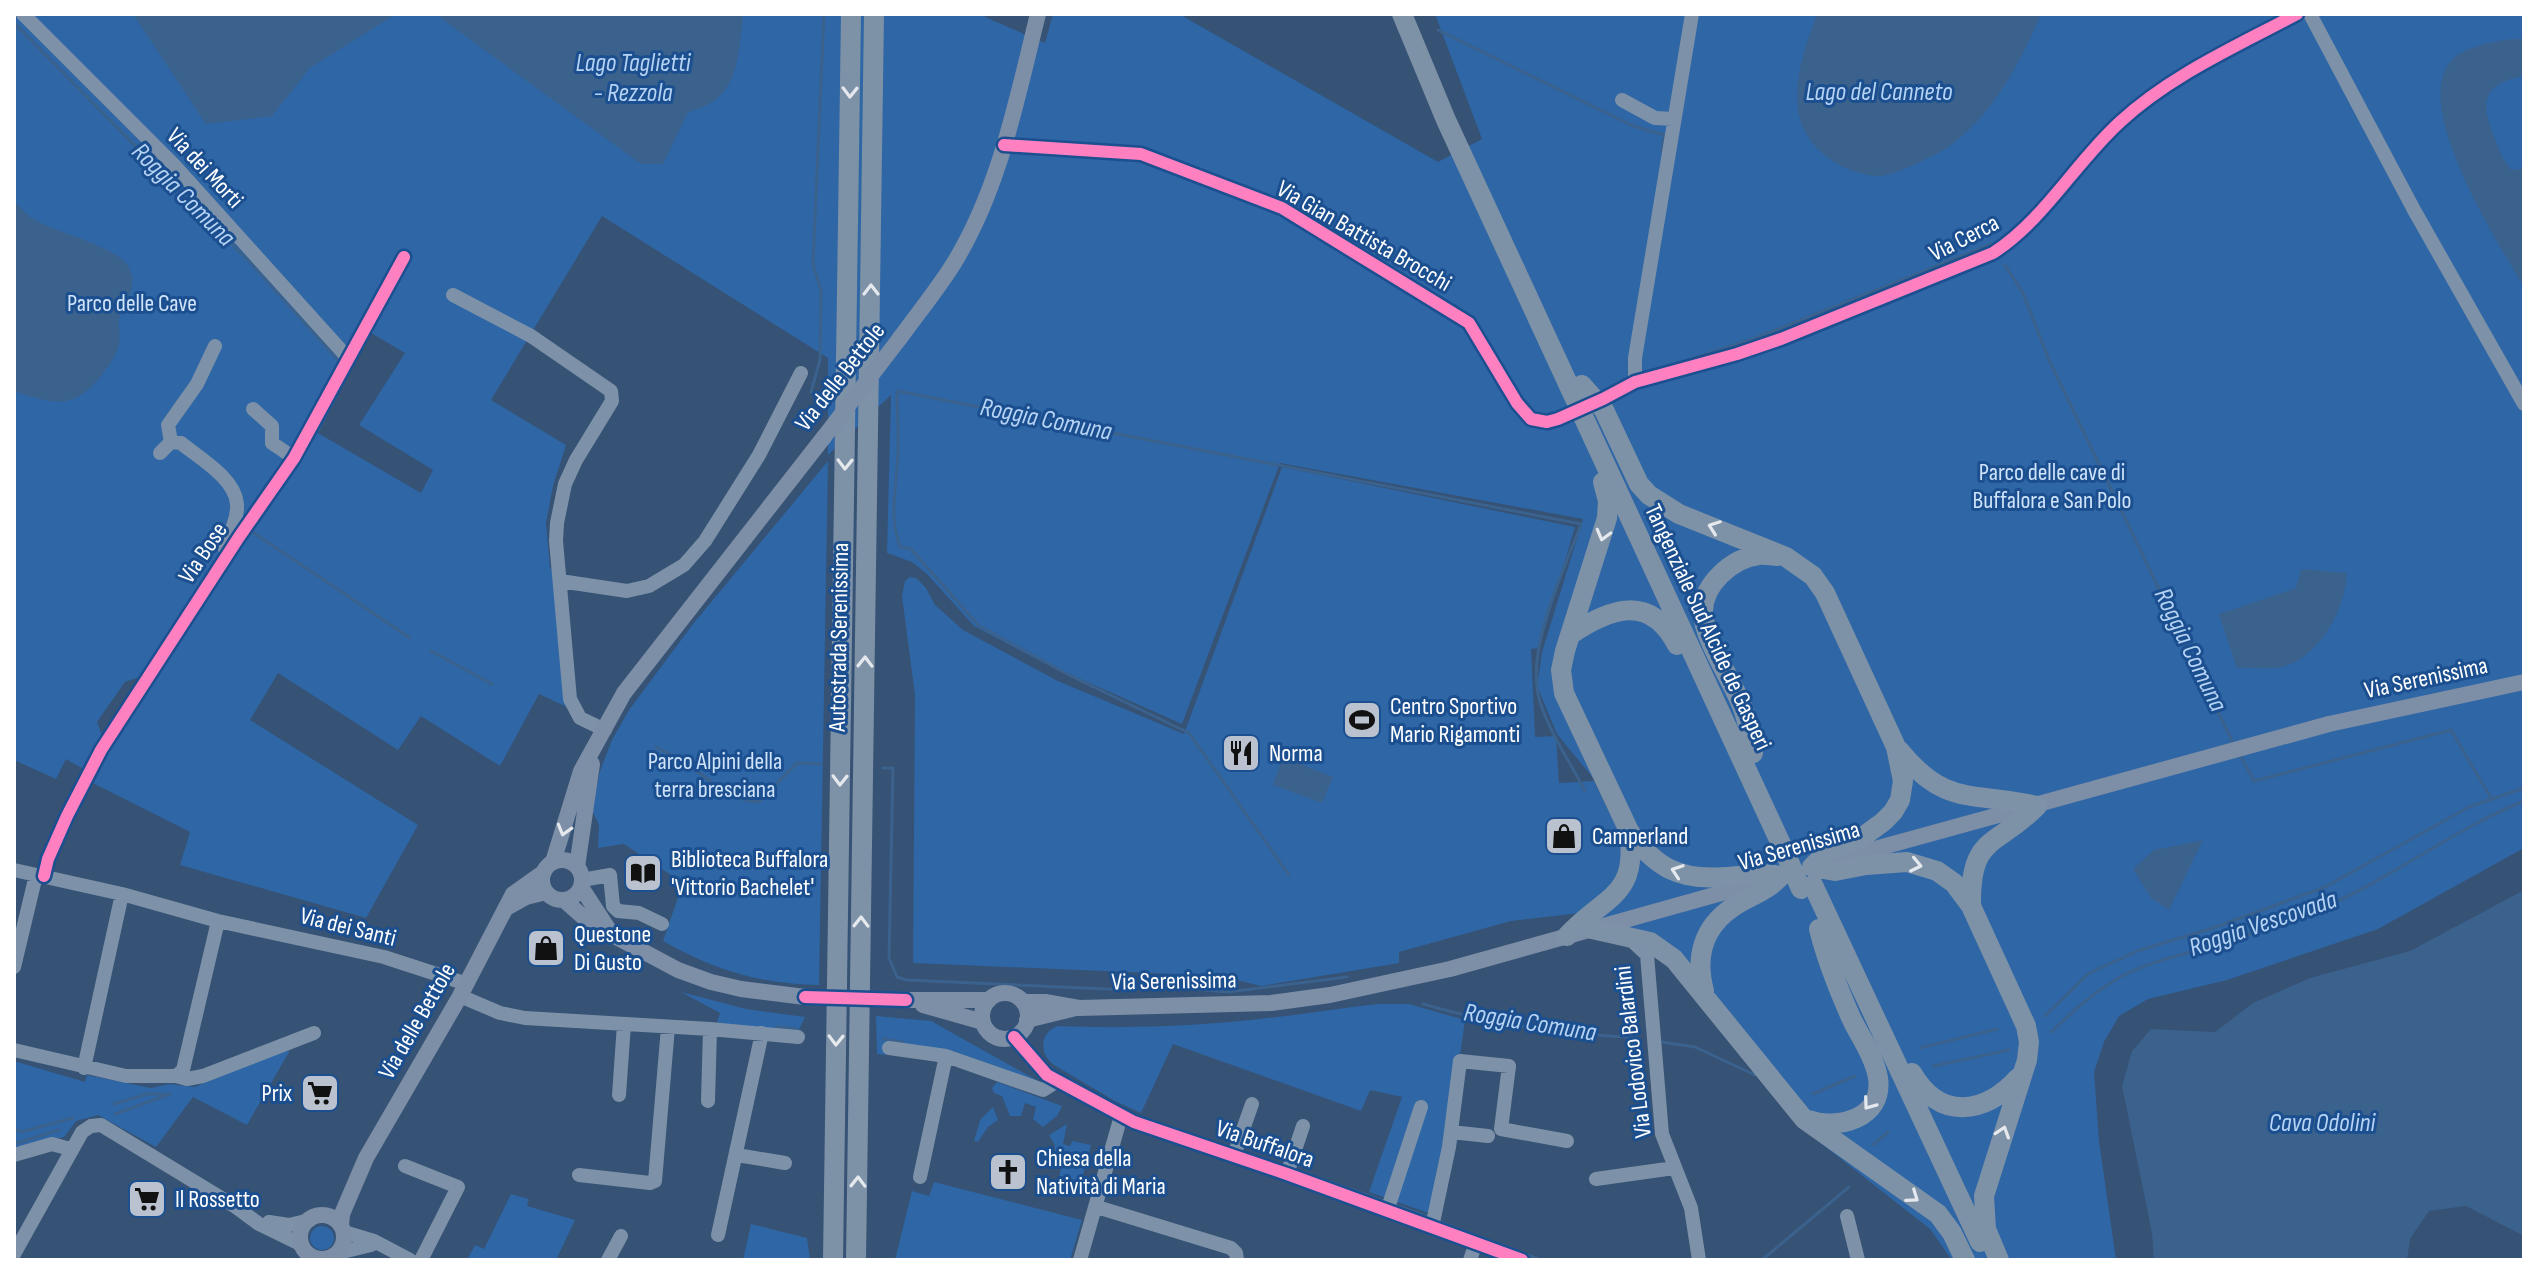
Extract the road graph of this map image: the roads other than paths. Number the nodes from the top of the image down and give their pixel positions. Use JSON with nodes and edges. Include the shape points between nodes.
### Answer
{"nodes":[{"id":1,"x":23,"y":14,"type":"edge"},
{"id":2,"x":851,"y":14,"type":"edge"},
{"id":3,"x":874,"y":14,"type":"edge"},
{"id":4,"x":1038,"y":14,"type":"edge"},
{"id":5,"x":1402,"y":14,"type":"edge"},
{"id":6,"x":1417,"y":14,"type":"edge"},
{"id":7,"x":1692,"y":14,"type":"edge"},
{"id":8,"x":2297,"y":14,"type":"edge"},
{"id":9,"x":2310,"y":14,"type":"edge"},
{"id":10,"x":1622,"y":100,"type":"dead end"},
{"id":11,"x":1674,"y":119,"type":"junction"},
{"id":12,"x":1004,"y":145,"type":"junction"},
{"id":13,"x":404,"y":257,"type":"dead end"},
{"id":14,"x":453,"y":295,"type":"dead end"},
{"id":15,"x":215,"y":346,"type":"dead end"},
{"id":16,"x":348,"y":358,"type":"junction"},
{"id":17,"x":801,"y":373,"type":"dead end"},
{"id":18,"x":1635,"y":382,"type":"junction"},
{"id":19,"x":1574,"y":383,"type":"junction"},
{"id":20,"x":1603,"y":399,"type":"dead end"},
{"id":21,"x":2524,"y":404,"type":"edge"},
{"id":22,"x":253,"y":409,"type":"dead end"},
{"id":23,"x":1558,"y":419,"type":"dead end"},
{"id":24,"x":294,"y":458,"type":"junction"},
{"id":25,"x":1786,"y":557,"type":"junction"},
{"id":26,"x":211,"y":580,"type":"junction"},
{"id":27,"x":560,"y":581,"type":"junction"},
{"id":28,"x":1570,"y":635,"type":"junction"},
{"id":29,"x":2524,"y":682,"type":"edge"},
{"id":30,"x":605,"y":730,"type":"junction"},
{"id":31,"x":1734,"y":744,"type":"junction"},
{"id":32,"x":596,"y":747,"type":"junction"},
{"id":33,"x":1896,"y":747,"type":"junction"},
{"id":34,"x":1753,"y":753,"type":"junction"},
{"id":35,"x":2037,"y":806,"type":"junction"},
{"id":36,"x":1629,"y":831,"type":"junction"},
{"id":37,"x":548,"y":867,"type":"junction"},
{"id":38,"x":14,"y":870,"type":"edge"},
{"id":39,"x":1799,"y":871,"type":"junction"},
{"id":40,"x":40,"y":875,"type":"junction"},
{"id":41,"x":580,"y":878,"type":"junction"},
{"id":42,"x":546,"y":892,"type":"junction"},
{"id":43,"x":122,"y":894,"type":"junction"},
{"id":44,"x":564,"y":900,"type":"junction"},
{"id":45,"x":1971,"y":906,"type":"junction"},
{"id":46,"x":508,"y":907,"type":"junction"},
{"id":47,"x":218,"y":921,"type":"junction"},
{"id":48,"x":662,"y":924,"type":"dead end"},
{"id":49,"x":1592,"y":929,"type":"junction"},
{"id":50,"x":1819,"y":929,"type":"junction"},
{"id":51,"x":610,"y":932,"type":"junction"},
{"id":52,"x":1567,"y":936,"type":"junction"},
{"id":53,"x":1627,"y":937,"type":"junction"},
{"id":54,"x":14,"y":967,"type":"edge"},
{"id":55,"x":1855,"y":974,"type":"junction"},
{"id":56,"x":464,"y":990,"type":"junction"},
{"id":57,"x":1705,"y":995,"type":"junction"},
{"id":58,"x":906,"y":1000,"type":"junction"},
{"id":59,"x":989,"y":1000,"type":"junction"},
{"id":60,"x":1023,"y":1002,"type":"junction"},
{"id":61,"x":1079,"y":1008,"type":"junction"},
{"id":62,"x":1027,"y":1020,"type":"junction"},
{"id":63,"x":983,"y":1022,"type":"junction"},
{"id":64,"x":624,"y":1024,"type":"junction"},
{"id":65,"x":668,"y":1027,"type":"junction"},
{"id":66,"x":710,"y":1029,"type":"junction"},
{"id":67,"x":314,"y":1033,"type":"dead end"},
{"id":68,"x":762,"y":1033,"type":"junction"},
{"id":69,"x":798,"y":1037,"type":"dead end"},
{"id":70,"x":1014,"y":1037,"type":"junction"},
{"id":71,"x":889,"y":1048,"type":"dead end"},
{"id":72,"x":14,"y":1050,"type":"edge"},
{"id":73,"x":946,"y":1056,"type":"junction"},
{"id":74,"x":84,"y":1068,"type":"junction"},
{"id":75,"x":2022,"y":1074,"type":"junction"},
{"id":76,"x":176,"y":1076,"type":"junction"},
{"id":77,"x":1057,"y":1081,"type":"junction"},
{"id":78,"x":619,"y":1095,"type":"dead end"},
{"id":79,"x":708,"y":1101,"type":"dead end"},
{"id":80,"x":1252,"y":1104,"type":"dead end"},
{"id":81,"x":1421,"y":1107,"type":"dead end"},
{"id":82,"x":1121,"y":1116,"type":"junction"},
{"id":83,"x":1804,"y":1119,"type":"junction"},
{"id":84,"x":1303,"y":1126,"type":"dead end"},
{"id":85,"x":1451,"y":1132,"type":"junction"},
{"id":86,"x":1488,"y":1136,"type":"dead end"},
{"id":87,"x":1567,"y":1141,"type":"dead end"},
{"id":88,"x":70,"y":1149,"type":"junction"},
{"id":89,"x":14,"y":1155,"type":"edge"},
{"id":90,"x":737,"y":1155,"type":"junction"},
{"id":91,"x":1234,"y":1155,"type":"junction"},
{"id":92,"x":366,"y":1158,"type":"junction"},
{"id":93,"x":785,"y":1163,"type":"dead end"},
{"id":94,"x":405,"y":1166,"type":"dead end"},
{"id":95,"x":1674,"y":1168,"type":"junction"},
{"id":96,"x":1287,"y":1174,"type":"junction"},
{"id":97,"x":579,"y":1175,"type":"dead end"},
{"id":98,"x":920,"y":1177,"type":"dead end"},
{"id":99,"x":1596,"y":1179,"type":"dead end"},
{"id":100,"x":236,"y":1207,"type":"junction"},
{"id":101,"x":1097,"y":1207,"type":"junction"},
{"id":102,"x":1387,"y":1211,"type":"junction"},
{"id":103,"x":1847,"y":1216,"type":"dead end"},
{"id":104,"x":316,"y":1218,"type":"junction"},
{"id":105,"x":1433,"y":1221,"type":"junction"},
{"id":106,"x":342,"y":1229,"type":"junction"},
{"id":107,"x":718,"y":1235,"type":"dead end"},
{"id":108,"x":621,"y":1236,"type":"dead end"},
{"id":109,"x":1476,"y":1243,"type":"junction"},
{"id":110,"x":379,"y":1245,"type":"junction"},
{"id":111,"x":303,"y":1252,"type":"edge"},
{"id":112,"x":14,"y":1254,"type":"edge"},
{"id":113,"x":1236,"y":1256,"type":"edge"},
{"id":114,"x":329,"y":1257,"type":"edge"},
{"id":115,"x":410,"y":1260,"type":"edge"},
{"id":116,"x":421,"y":1260,"type":"edge"},
{"id":117,"x":608,"y":1260,"type":"edge"},
{"id":118,"x":833,"y":1260,"type":"edge"},
{"id":119,"x":856,"y":1260,"type":"edge"},
{"id":120,"x":1080,"y":1260,"type":"edge"},
{"id":121,"x":1470,"y":1260,"type":"edge"},
{"id":122,"x":1522,"y":1260,"type":"edge"},
{"id":123,"x":1699,"y":1260,"type":"edge"},
{"id":124,"x":1858,"y":1260,"type":"edge"},
{"id":125,"x":1965,"y":1260,"type":"edge"},
{"id":126,"x":1974,"y":1260,"type":"edge"},
{"id":127,"x":1988,"y":1260,"type":"edge"},
{"id":128,"x":1999,"y":1260,"type":"edge"}],
"edges":[{"from":1,"to":16,"type":"street","name":"Via dei Morti","via":[[174,165]]},
{"from":2,"to":118,"type":"highway","name":"Autostrada Serenissima","one_way":true},
{"from":119,"to":3,"type":"highway","name":"Autostrada Serenissima","one_way":true},
{"from":4,"to":12,"type":"main road","name":"Via delle Bettole"},
{"from":5,"to":19,"type":"highway","name":"Tangenziale Sud Alcide de Gasperi","via":[[1446,120]]},
{"from":6,"to":19,"type":"highway","name":"Tangenziale Sud Alcide de Gasperi"},
{"from":7,"to":11,"type":"street"},
{"from":8,"to":18,"type":"street","name":"Via Cerca","via":[[2142,102],[2023,230],[1993,253],[1781,339]]},
{"from":9,"to":21,"type":"street"},
{"from":10,"to":11,"type":"street","via":[[1655,118]]},
{"from":11,"to":18,"type":"street"},
{"from":12,"to":23,"type":"street","name":"Via Gian Battista Brocchi","via":[[1141,154],[1282,208],[1469,323],[1531,419]]},
{"from":12,"to":30,"type":"main road","name":"Via delle Bettole","bridge":true,"via":[[955,262],[624,693]]},
{"from":13,"to":16,"type":"street","name":"Via Bose"},
{"from":14,"to":27,"type":"street","via":[[531,336],[611,391],[612,401],[576,460],[560,503]]},
{"from":15,"to":26,"type":"street","via":[[168,425],[166,448],[181,443],[228,483],[237,503]]},
{"from":16,"to":24,"type":"street","name":"Via Bose"},
{"from":17,"to":27,"type":"street","name":"Via delle Bettole","via":[[759,455],[684,565],[649,586],[627,591]]},
{"from":18,"to":20,"type":"street"},
{"from":25,"to":19,"type":"highway","one_way":true,"via":[[1679,514],[1649,495],[1604,410]]},
{"from":19,"to":28,"type":"highway","one_way":true,"via":[[1571,411],[1608,501],[1603,538]]},
{"from":19,"to":31,"type":"highway","name":"Tangenziale Sud Alcide de Gasperi"},
{"from":19,"to":34,"type":"highway","name":"Tangenziale Sud Alcide de Gasperi"},
{"from":22,"to":24,"type":"street","via":[[272,426],[272,443]]},
{"from":24,"to":26,"type":"street","name":"Via Bose"},
{"from":25,"to":33,"type":"highway","via":[[1813,576],[1825,593]]},
{"from":25,"to":34,"type":"highway","via":[[1759,555],[1730,567],[1713,584],[1703,613],[1741,703]]},
{"from":26,"to":40,"type":"street","name":"Via Bose","via":[[101,750]]},
{"from":27,"to":30,"type":"street","via":[[572,706],[580,718]]},
{"from":28,"to":31,"type":"highway","via":[[1615,611],[1652,615],[1670,631],[1706,708]]},
{"from":28,"to":36,"type":"highway","via":[[1561,670],[1564,693]]},
{"from":29,"to":35,"type":"main road","name":"Via Serenissima","via":[[2329,724]]},
{"from":30,"to":32,"type":"main road","name":"Via delle Bettole"},
{"from":31,"to":39,"type":"highway","name":"Tangenziale Sud Alcide de Gasperi"},
{"from":32,"to":37,"type":"main road","name":"Via delle Bettole","one_way":true,"via":[[581,771]]},
{"from":32,"to":41,"type":"main road","name":"Via delle Bettole"},
{"from":33,"to":35,"type":"highway","via":[[1929,781],[1952,793]]},
{"from":33,"to":39,"type":"highway","via":[[1903,781],[1893,812],[1872,832]]},
{"from":34,"to":39,"type":"highway","name":"Tangenziale Sud Alcide de Gasperi"},
{"from":35,"to":39,"type":"main road","name":"Via Serenissima"},
{"from":35,"to":45,"type":"highway","via":[[1983,850],[1971,880]]},
{"from":39,"to":36,"type":"highway","one_way":true,"via":[[1686,876],[1656,862]]},
{"from":36,"to":52,"type":"highway","via":[[1632,854],[1623,886]]},
{"from":37,"to":41,"type":"main road","via":[[566,860]]},
{"from":37,"to":42,"type":"main road","via":[[542,878]]},
{"from":37,"to":46,"type":"main road","name":"Via delle Bettole","via":[[518,888]]},
{"from":38,"to":40,"type":"street","name":"Via dei Santi"},
{"from":39,"to":45,"type":"highway","one_way":true,"via":[[1919,864],[1954,883]]},
{"from":39,"to":49,"type":"main road","name":"Via Serenissima"},
{"from":39,"to":50,"type":"highway","name":"Tangenziale Sud Alcide de Gasperi"},
{"from":39,"to":55,"type":"highway","name":"Tangenziale Sud Alcide de Gasperi"},
{"from":39,"to":57,"type":"highway","via":[[1734,906],[1712,926],[1700,958]]},
{"from":40,"to":43,"type":"street","name":"Via dei Santi"},
{"from":40,"to":54,"type":"street"},
{"from":41,"to":44,"type":"main road","via":[[574,896]]},
{"from":41,"to":48,"type":"street","via":[[610,875],[618,911],[639,913]]},
{"from":41,"to":51,"type":"main road","name":"Via Serenissima"},
{"from":42,"to":44,"type":"main road"},
{"from":42,"to":46,"type":"main road"},
{"from":43,"to":47,"type":"street","name":"Via dei Santi"},
{"from":43,"to":74,"type":"street"},
{"from":44,"to":51,"type":"main road","name":"Via Serenissima","via":[[590,923]]},
{"from":45,"to":75,"type":"highway","via":[[2026,1026],[2029,1042]]},
{"from":46,"to":56,"type":"main road","name":"Via delle Bettole"},
{"from":47,"to":56,"type":"street","name":"Via dei Santi","via":[[384,957]]},
{"from":47,"to":76,"type":"street","via":[[183,1070]]},
{"from":49,"to":52,"type":"main road","name":"Via Serenissima"},
{"from":49,"to":53,"type":"highway"},
{"from":50,"to":83,"type":"highway","one_way":true,"via":[[1829,969],[1872,1062],[1877,1092],[1869,1109],[1849,1122],[1824,1125]]},
{"from":50,"to":126,"type":"highway","name":"Tangenziale Sud Alcide de Gasperi"},
{"from":51,"to":58,"type":"main road","name":"Via Serenissima","bridge":true,"via":[[711,982],[776,995]]},
{"from":52,"to":61,"type":"main road","name":"Via Serenissima","via":[[1330,995],[1271,1003]]},
{"from":53,"to":57,"type":"highway","via":[[1650,942],[1674,959]]},
{"from":53,"to":95,"type":"street","name":"Via Lodovico Balardini","via":[[1647,955],[1658,1110]]},
{"from":55,"to":75,"type":"highway","via":[[1879,1003],[1913,1076],[1934,1100],[1958,1108],[1977,1107],[2005,1093]]},
{"from":55,"to":127,"type":"highway","name":"Tangenziale Sud Alcide de Gasperi"},
{"from":56,"to":64,"type":"street","name":"Via dei Santi","via":[[485,1008],[516,1017]]},
{"from":56,"to":92,"type":"main road","name":"Via delle Bettole"},
{"from":57,"to":83,"type":"highway"},
{"from":58,"to":59,"type":"main road","name":"Via Serenissima"},
{"from":58,"to":63,"type":"main road","name":"Via Serenissima"},
{"from":59,"to":60,"type":"main road","name":"Via Serenissima","via":[[1006,994]]},
{"from":59,"to":63,"type":"main road"},
{"from":60,"to":61,"type":"main road","name":"Via Serenissima"},
{"from":60,"to":62,"type":"main road"},
{"from":61,"to":62,"type":"main road","name":"Via Serenissima"},
{"from":62,"to":70,"type":"main road"},
{"from":63,"to":70,"type":"main road","name":"Via Serenissima","via":[[998,1038]]},
{"from":64,"to":65,"type":"street","name":"Via dei Santi"},
{"from":64,"to":78,"type":"street"},
{"from":65,"to":66,"type":"street","name":"Via dei Santi"},
{"from":65,"to":97,"type":"street","via":[[655,1181]]},
{"from":66,"to":68,"type":"street","name":"Via dei Santi"},
{"from":66,"to":79,"type":"street"},
{"from":67,"to":76,"type":"street","via":[[203,1076]]},
{"from":68,"to":69,"type":"street","name":"Via dei Santi"},
{"from":68,"to":90,"type":"street"},
{"from":70,"to":77,"type":"street","name":"Via Buffalora"},
{"from":71,"to":73,"type":"street"},
{"from":72,"to":74,"type":"street"},
{"from":73,"to":77,"type":"street","via":[[1043,1090]]},
{"from":73,"to":98,"type":"street"},
{"from":74,"to":76,"type":"street","via":[[126,1076]]},
{"from":128,"to":75,"type":"highway","one_way":true,"via":[[1986,1229],[1984,1196]]},
{"from":77,"to":82,"type":"street","name":"Via Buffalora"},
{"from":80,"to":91,"type":"street","name":"Via Buffalora"},
{"from":81,"to":102,"type":"street"},
{"from":82,"to":91,"type":"street","name":"Via Buffalora"},
{"from":82,"to":101,"type":"street"},
{"from":83,"to":125,"type":"highway","one_way":true,"via":[[1938,1214]]},
{"from":84,"to":96,"type":"street","name":"Via Buffalora"},
{"from":85,"to":86,"type":"street"},
{"from":85,"to":87,"type":"street","via":[[1460,1061],[1509,1066],[1501,1129]]},
{"from":85,"to":105,"type":"street"},
{"from":88,"to":89,"type":"street","via":[[52,1144]]},
{"from":88,"to":100,"type":"street","via":[[82,1132],[101,1125]]},
{"from":88,"to":112,"type":"street"},
{"from":90,"to":93,"type":"street"},
{"from":90,"to":107,"type":"street"},
{"from":91,"to":96,"type":"street","name":"Via Buffalora"},
{"from":92,"to":104,"type":"main road","name":"Via delle Bettole","via":[[339,1198]]},
{"from":92,"to":106,"type":"main road","name":"Via delle Bettole","via":[[342,1214]]},
{"from":94,"to":116,"type":"street","via":[[458,1187]]},
{"from":95,"to":99,"type":"street","name":"Via Lodovico Balardini"},
{"from":95,"to":123,"type":"street","name":"Via Lodovico Balardini","via":[[1691,1208]]},
{"from":96,"to":102,"type":"street","name":"Via Buffalora"},
{"from":100,"to":104,"type":"street","via":[[277,1224]]},
{"from":100,"to":111,"type":"street"},
{"from":101,"to":113,"type":"street","via":[[1231,1248]]},
{"from":101,"to":120,"type":"street"},
{"from":102,"to":105,"type":"street","name":"Via Buffalora"},
{"from":103,"to":124,"type":"street"},
{"from":104,"to":106,"type":"main road","via":[[333,1218]]},
{"from":104,"to":111,"type":"main road","via":[[302,1231]]},
{"from":105,"to":109,"type":"street","name":"Via Buffalora"},
{"from":106,"to":110,"type":"street"},
{"from":106,"to":114,"type":"main road","via":[[343,1243]]},
{"from":108,"to":117,"type":"street"},
{"from":109,"to":121,"type":"street"},
{"from":109,"to":122,"type":"street","name":"Via Buffalora"},
{"from":110,"to":114,"type":"street"},
{"from":110,"to":115,"type":"street"},
{"from":111,"to":114,"type":"main road"}]}
